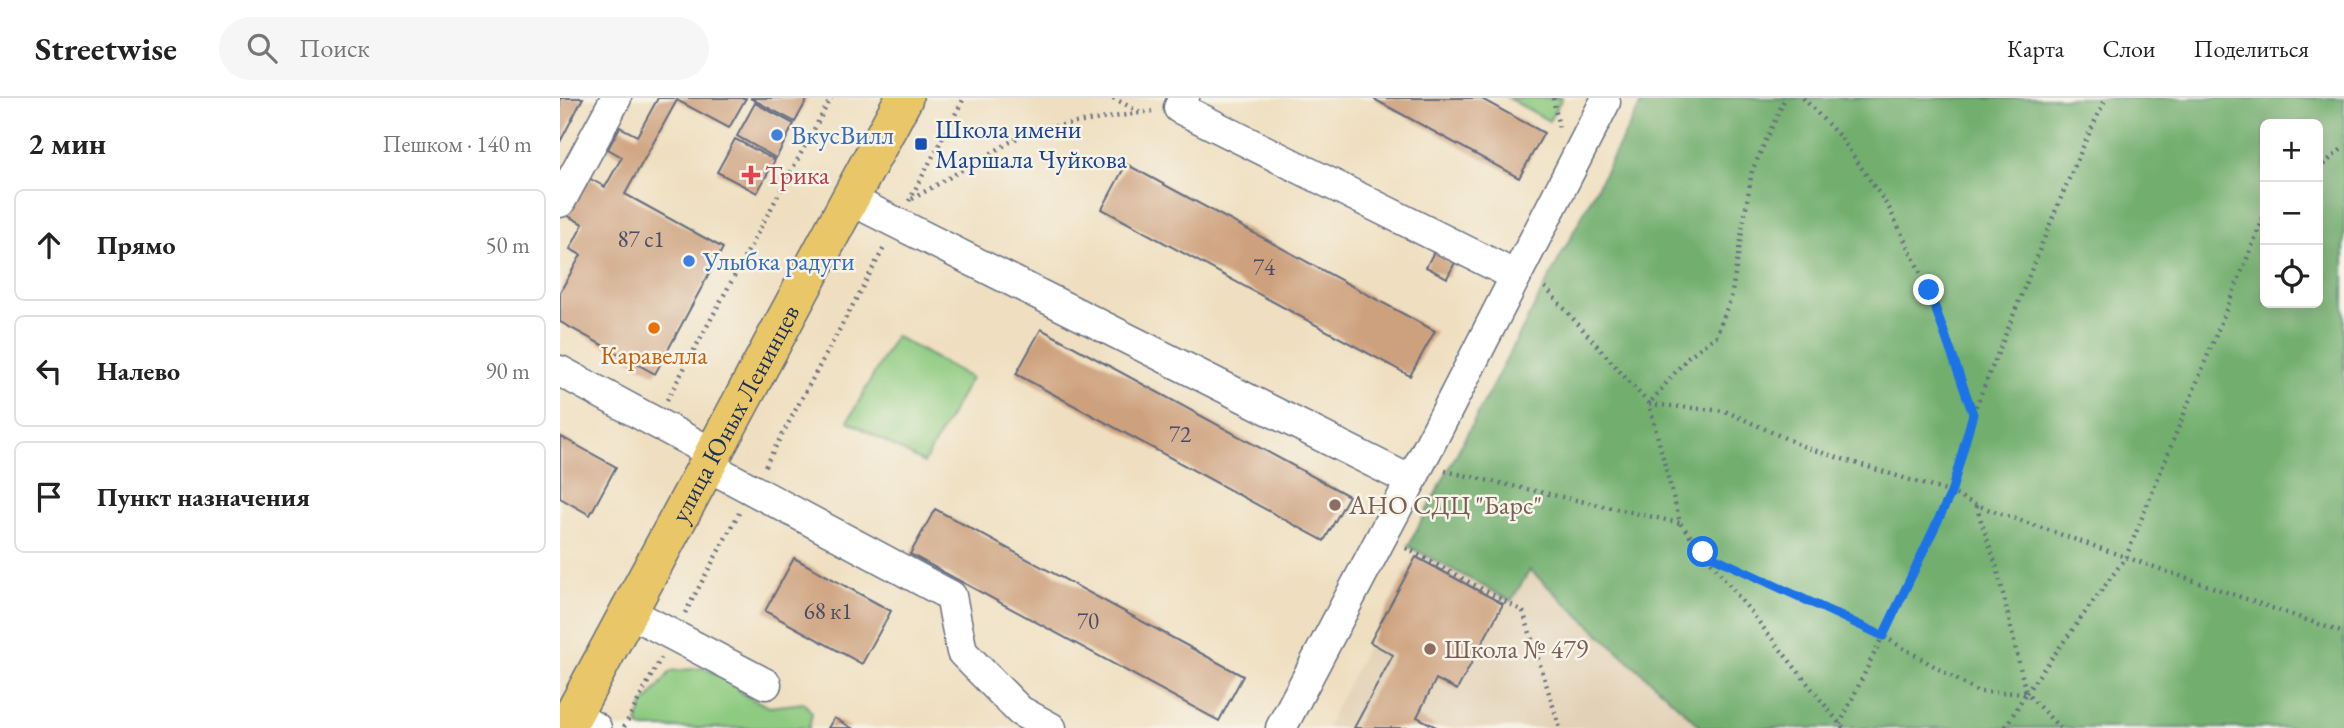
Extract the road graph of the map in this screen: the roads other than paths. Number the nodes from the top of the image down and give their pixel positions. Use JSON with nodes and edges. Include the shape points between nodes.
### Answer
{"nodes":[{"id":1,"x":616,"y":98,"type":"edge"},
{"id":2,"x":904,"y":98,"type":"edge"},
{"id":3,"x":1605,"y":102,"type":"dead end"},
{"id":4,"x":1175,"y":103,"type":"edge"},
{"id":5,"x":851,"y":200,"type":"junction"},
{"id":6,"x":560,"y":202,"type":"edge"},
{"id":7,"x":1516,"y":276,"type":"junction"},
{"id":8,"x":560,"y":371,"type":"edge"},
{"id":9,"x":711,"y":460,"type":"junction"},
{"id":10,"x":1411,"y":481,"type":"junction"},
{"id":11,"x":629,"y":612,"type":"junction"},
{"id":12,"x":766,"y":684,"type":"dead end"},
{"id":13,"x":578,"y":724,"type":"edge"},
{"id":14,"x":1051,"y":728,"type":"edge"},
{"id":15,"x":1281,"y":728,"type":"edge"}],
"edges":[{"from":1,"to":6,"type":"lane"},
{"from":2,"to":5,"type":"main road","name":"улица Юных Ленинцев"},
{"from":3,"to":7,"type":"lane"},
{"from":4,"to":7,"type":"lane"},
{"from":5,"to":9,"type":"main road","name":"улица Юных Ленинцев"},
{"from":5,"to":10,"type":"lane","via":[[903,212]]},
{"from":7,"to":10,"type":"lane"},
{"from":8,"to":9,"type":"lane","via":[[654,422]]},
{"from":9,"to":11,"type":"main road","name":"улица Юных Ленинцев"},
{"from":9,"to":14,"type":"lane","via":[[752,490],[951,596],[962,652],[1020,711]]},
{"from":10,"to":15,"type":"lane"},
{"from":11,"to":12,"type":"lane"},
{"from":11,"to":13,"type":"main road","name":"улица Юных Ленинцев"}]}
